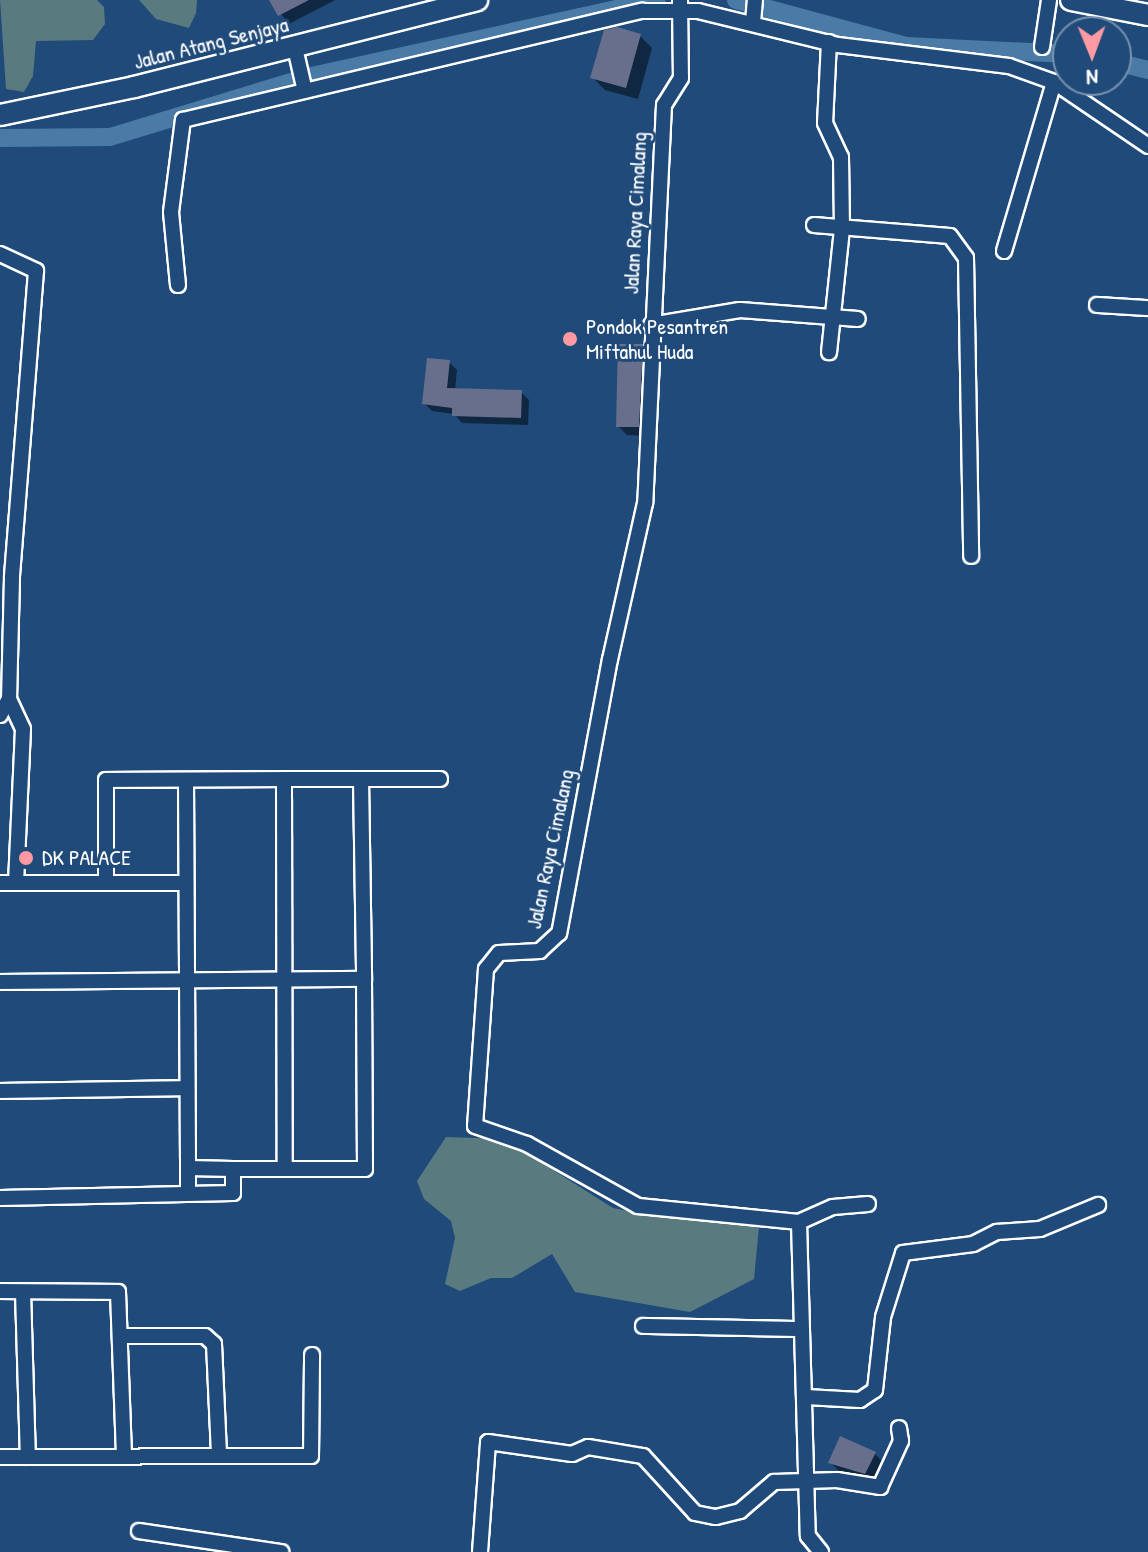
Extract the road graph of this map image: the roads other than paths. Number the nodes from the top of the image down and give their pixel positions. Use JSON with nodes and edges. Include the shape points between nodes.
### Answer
{"nodes":[{"id":1,"x":477,"y":0,"type":"edge"},
{"id":2,"x":1049,"y":0,"type":"edge"},
{"id":3,"x":1071,"y":0,"type":"edge"},
{"id":4,"x":754,"y":3,"type":"edge"},
{"id":5,"x":680,"y":5,"type":"edge"},
{"id":6,"x":1148,"y":15,"type":"edge"},
{"id":7,"x":753,"y":22,"type":"junction"},
{"id":8,"x":829,"y":42,"type":"junction"},
{"id":9,"x":1042,"y":47,"type":"dead end"},
{"id":10,"x":296,"y":52,"type":"junction"},
{"id":11,"x":1052,"y":81,"type":"edge"},
{"id":12,"x":303,"y":84,"type":"junction"},
{"id":13,"x":1052,"y":89,"type":"edge"},
{"id":14,"x":1075,"y":96,"type":"edge"},
{"id":15,"x":0,"y":115,"type":"edge"},
{"id":16,"x":1148,"y":146,"type":"edge"},
{"id":17,"x":814,"y":225,"type":"dead end"},
{"id":18,"x":842,"y":229,"type":"junction"},
{"id":19,"x":1004,"y":251,"type":"dead end"},
{"id":20,"x":0,"y":254,"type":"edge"},
{"id":21,"x":178,"y":285,"type":"dead end"},
{"id":22,"x":1097,"y":305,"type":"dead end"},
{"id":23,"x":1148,"y":308,"type":"edge"},
{"id":24,"x":832,"y":316,"type":"junction"},
{"id":25,"x":858,"y":319,"type":"dead end"},
{"id":26,"x":651,"y":325,"type":"junction"},
{"id":27,"x":829,"y":352,"type":"dead end"},
{"id":28,"x":971,"y":556,"type":"dead end"},
{"id":29,"x":9,"y":699,"type":"junction"},
{"id":30,"x":0,"y":715,"type":"edge"},
{"id":31,"x":284,"y":779,"type":"junction"},
{"id":32,"x":361,"y":779,"type":"junction"},
{"id":33,"x":440,"y":779,"type":"dead end"},
{"id":34,"x":186,"y":780,"type":"junction"},
{"id":35,"x":0,"y":883,"type":"edge"},
{"id":36,"x":16,"y":883,"type":"junction"},
{"id":37,"x":106,"y":883,"type":"junction"},
{"id":38,"x":186,"y":883,"type":"junction"},
{"id":39,"x":285,"y":979,"type":"junction"},
{"id":40,"x":364,"y":979,"type":"junction"},
{"id":41,"x":186,"y":980,"type":"junction"},
{"id":42,"x":0,"y":982,"type":"edge"},
{"id":43,"x":187,"y":1088,"type":"junction"},
{"id":44,"x":0,"y":1091,"type":"edge"},
{"id":45,"x":188,"y":1168,"type":"junction"},
{"id":46,"x":233,"y":1169,"type":"junction"},
{"id":47,"x":285,"y":1169,"type":"junction"},
{"id":48,"x":188,"y":1193,"type":"junction"},
{"id":49,"x":0,"y":1198,"type":"edge"},
{"id":50,"x":868,"y":1204,"type":"dead end"},
{"id":51,"x":1098,"y":1205,"type":"dead end"},
{"id":52,"x":799,"y":1222,"type":"junction"},
{"id":53,"x":0,"y":1291,"type":"edge"},
{"id":54,"x":23,"y":1292,"type":"junction"},
{"id":55,"x":643,"y":1326,"type":"dead end"},
{"id":56,"x":801,"y":1329,"type":"junction"},
{"id":57,"x":120,"y":1336,"type":"junction"},
{"id":58,"x":312,"y":1355,"type":"dead end"},
{"id":59,"x":806,"y":1397,"type":"junction"},
{"id":60,"x":899,"y":1428,"type":"dead end"},
{"id":61,"x":124,"y":1455,"type":"junction"},
{"id":62,"x":219,"y":1455,"type":"junction"},
{"id":63,"x":0,"y":1457,"type":"edge"},
{"id":64,"x":28,"y":1457,"type":"junction"},
{"id":65,"x":809,"y":1482,"type":"junction"},
{"id":66,"x":139,"y":1531,"type":"dead end"},
{"id":67,"x":281,"y":1552,"type":"edge"},
{"id":68,"x":480,"y":1552,"type":"edge"},
{"id":69,"x":821,"y":1552,"type":"edge"}],
"edges":[{"from":1,"to":10,"type":"main road","name":"Jalan Atang Senjaya"},
{"from":2,"to":9,"type":"street"},
{"from":3,"to":6,"type":"main road"},
{"from":4,"to":7,"type":"street"},
{"from":5,"to":7,"type":"street"},
{"from":5,"to":12,"type":"street"},
{"from":5,"to":26,"type":"street","name":"Jalan Raya Cimalang","via":[[681,78],[664,105]]},
{"from":7,"to":8,"type":"street"},
{"from":8,"to":11,"type":"street","via":[[1037,70]]},
{"from":8,"to":18,"type":"street","via":[[825,123],[841,157]]},
{"from":10,"to":12,"type":"street"},
{"from":10,"to":15,"type":"main road","name":"Jalan Atang Senjaya"},
{"from":12,"to":21,"type":"street","via":[[189,117],[179,125],[171,212]]},
{"from":13,"to":19,"type":"street"},
{"from":14,"to":16,"type":"street"},
{"from":17,"to":18,"type":"street"},
{"from":18,"to":24,"type":"street"},
{"from":18,"to":28,"type":"street","via":[[950,236],[966,258]]},
{"from":20,"to":29,"type":"street","via":[[36,271],[12,578]]},
{"from":22,"to":23,"type":"street"},
{"from":24,"to":25,"type":"street"},
{"from":24,"to":26,"type":"street","via":[[740,310]]},
{"from":24,"to":27,"type":"street"},
{"from":26,"to":52,"type":"street","name":"Jalan Raya Cimalang","via":[[645,503],[559,933],[540,951],[499,953],[488,961],[475,1126],[527,1144],[638,1206]]},
{"from":29,"to":30,"type":"street"},
{"from":29,"to":36,"type":"street","via":[[23,729]]},
{"from":31,"to":32,"type":"street"},
{"from":31,"to":34,"type":"street"},
{"from":31,"to":39,"type":"street"},
{"from":32,"to":33,"type":"street"},
{"from":32,"to":40,"type":"street"},
{"from":34,"to":37,"type":"street","via":[[106,780]]},
{"from":34,"to":38,"type":"street"},
{"from":35,"to":36,"type":"street"},
{"from":36,"to":37,"type":"street"},
{"from":37,"to":38,"type":"street"},
{"from":38,"to":41,"type":"street"},
{"from":39,"to":40,"type":"street"},
{"from":39,"to":41,"type":"street"},
{"from":39,"to":47,"type":"street"},
{"from":40,"to":47,"type":"street","via":[[365,1169]]},
{"from":41,"to":42,"type":"street"},
{"from":41,"to":43,"type":"street"},
{"from":43,"to":44,"type":"street"},
{"from":43,"to":45,"type":"street"},
{"from":45,"to":46,"type":"street"},
{"from":45,"to":48,"type":"street"},
{"from":46,"to":47,"type":"street"},
{"from":46,"to":48,"type":"street","via":[[233,1193]]},
{"from":48,"to":49,"type":"street"},
{"from":50,"to":52,"type":"street","via":[[833,1207]]},
{"from":51,"to":59,"type":"street","via":[[1040,1229],[997,1232],[973,1244],[903,1253],[883,1317],[875,1390],[860,1400]]},
{"from":52,"to":56,"type":"street"},
{"from":53,"to":54,"type":"street"},
{"from":54,"to":57,"type":"street","via":[[118,1292]]},
{"from":54,"to":64,"type":"street"},
{"from":55,"to":56,"type":"street"},
{"from":56,"to":59,"type":"street"},
{"from":57,"to":61,"type":"street"},
{"from":57,"to":62,"type":"street","via":[[205,1336],[214,1344]]},
{"from":58,"to":62,"type":"street","via":[[311,1456]]},
{"from":59,"to":65,"type":"street"},
{"from":60,"to":65,"type":"street","via":[[901,1441],[880,1487]]},
{"from":61,"to":62,"type":"street"},
{"from":61,"to":64,"type":"street"},
{"from":63,"to":64,"type":"street"},
{"from":65,"to":68,"type":"street","via":[[768,1484],[740,1511],[700,1515],[643,1456],[588,1447],[572,1454],[488,1442]]},
{"from":65,"to":69,"type":"street","via":[[808,1536]]},
{"from":66,"to":67,"type":"street"}]}
